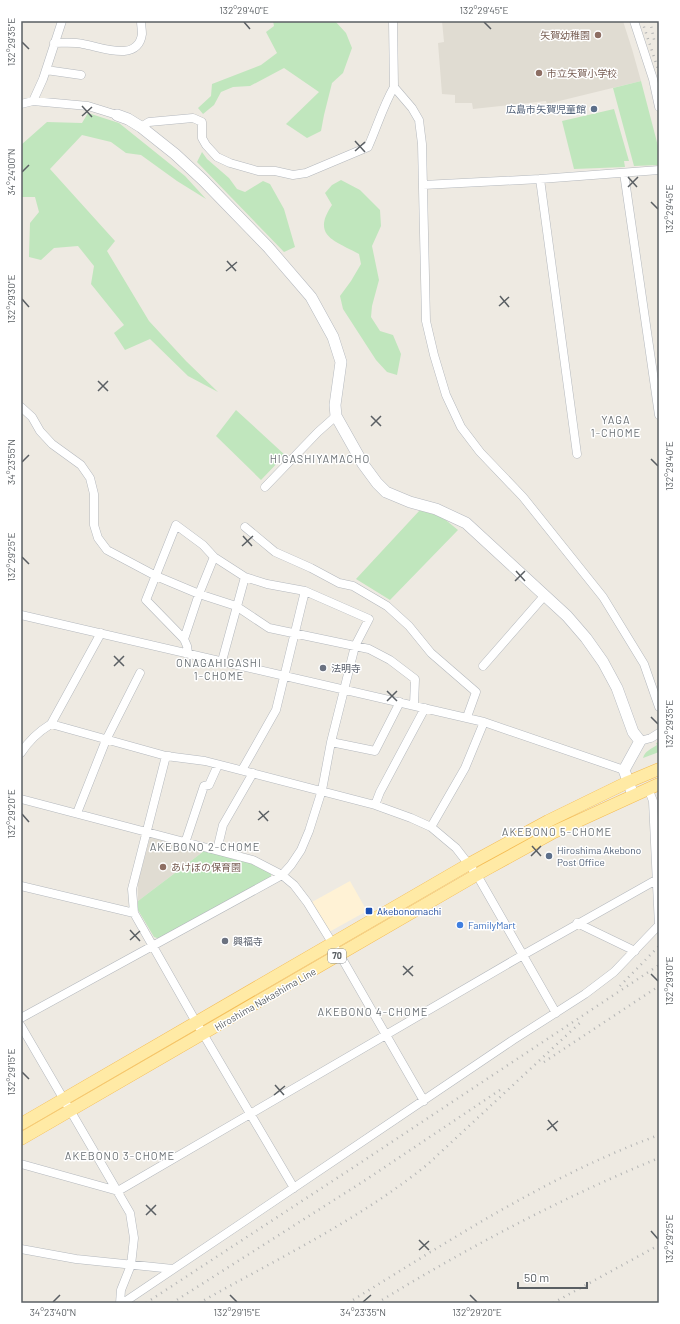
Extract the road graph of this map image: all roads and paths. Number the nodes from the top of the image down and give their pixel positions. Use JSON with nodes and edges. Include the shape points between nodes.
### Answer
{"nodes":[{"id":1,"x":62,"y":21,"type":"edge"},
{"id":2,"x":141,"y":21,"type":"edge"},
{"id":3,"x":393,"y":21,"type":"edge"},
{"id":4,"x":634,"y":21,"type":"edge"},
{"id":5,"x":54,"y":42,"type":"junction"},
{"id":6,"x":46,"y":70,"type":"junction"},
{"id":7,"x":81,"y":74,"type":"dead end"},
{"id":8,"x":394,"y":87,"type":"junction"},
{"id":9,"x":34,"y":101,"type":"junction"},
{"id":10,"x":21,"y":104,"type":"edge"},
{"id":11,"x":659,"y":107,"type":"edge"},
{"id":12,"x":116,"y":115,"type":"joint"},
{"id":13,"x":141,"y":127,"type":"junction"},
{"id":14,"x":659,"y":170,"type":"edge"},
{"id":15,"x":624,"y":173,"type":"junction"},
{"id":16,"x":540,"y":179,"type":"junction"},
{"id":17,"x":423,"y":185,"type":"junction"},
{"id":18,"x":21,"y":408,"type":"edge"},
{"id":19,"x":659,"y":415,"type":"edge"},
{"id":20,"x":336,"y":416,"type":"junction"},
{"id":21,"x":577,"y":454,"type":"dead end"},
{"id":22,"x":265,"y":487,"type":"dead end"},
{"id":23,"x":245,"y":527,"type":"dead end"},
{"id":24,"x":214,"y":557,"type":"junction"},
{"id":25,"x":156,"y":576,"type":"junction"},
{"id":26,"x":245,"y":577,"type":"junction"},
{"id":27,"x":305,"y":592,"type":"junction"},
{"id":28,"x":199,"y":594,"type":"junction"},
{"id":29,"x":545,"y":595,"type":"junction"},
{"id":30,"x":236,"y":606,"type":"junction"},
{"id":31,"x":21,"y":615,"type":"edge"},
{"id":32,"x":101,"y":633,"type":"junction"},
{"id":33,"x":295,"y":633,"type":"junction"},
{"id":34,"x":184,"y":639,"type":"junction"},
{"id":35,"x":355,"y":646,"type":"junction"},
{"id":36,"x":188,"y":653,"type":"junction"},
{"id":37,"x":222,"y":661,"type":"junction"},
{"id":38,"x":483,"y":666,"type":"dead end"},
{"id":39,"x":140,"y":673,"type":"dead end"},
{"id":40,"x":284,"y":675,"type":"junction"},
{"id":41,"x":345,"y":689,"type":"junction"},
{"id":42,"x":400,"y":702,"type":"junction"},
{"id":43,"x":414,"y":705,"type":"junction"},
{"id":44,"x":659,"y":707,"type":"edge"},
{"id":45,"x":425,"y":708,"type":"junction"},
{"id":46,"x":467,"y":717,"type":"junction"},
{"id":47,"x":484,"y":722,"type":"junction"},
{"id":48,"x":51,"y":724,"type":"junction"},
{"id":49,"x":659,"y":733,"type":"edge"},
{"id":50,"x":106,"y":740,"type":"junction"},
{"id":51,"x":640,"y":741,"type":"junction"},
{"id":52,"x":331,"y":742,"type":"junction"},
{"id":53,"x":21,"y":753,"type":"edge"},
{"id":54,"x":166,"y":756,"type":"junction"},
{"id":55,"x":659,"y":762,"type":"edge"},
{"id":56,"x":218,"y":765,"type":"junction"},
{"id":57,"x":242,"y":770,"type":"junction"},
{"id":58,"x":624,"y":770,"type":"junction"},
{"id":59,"x":655,"y":770,"type":"edge"},
{"id":60,"x":253,"y":773,"type":"junction"},
{"id":61,"x":628,"y":782,"type":"junction"},
{"id":62,"x":322,"y":790,"type":"junction"},
{"id":63,"x":655,"y":794,"type":"edge"},
{"id":64,"x":633,"y":795,"type":"junction"},
{"id":65,"x":21,"y":799,"type":"edge"},
{"id":66,"x":375,"y":805,"type":"junction"},
{"id":67,"x":77,"y":813,"type":"junction"},
{"id":68,"x":431,"y":827,"type":"junction"},
{"id":69,"x":147,"y":831,"type":"junction"},
{"id":70,"x":185,"y":843,"type":"junction"},
{"id":71,"x":217,"y":850,"type":"junction"},
{"id":72,"x":469,"y":864,"type":"junction"},
{"id":73,"x":282,"y":875,"type":"junction"},
{"id":74,"x":478,"y":875,"type":"junction"},
{"id":75,"x":658,"y":880,"type":"edge"},
{"id":76,"x":21,"y":886,"type":"edge"},
{"id":77,"x":134,"y":913,"type":"junction"},
{"id":78,"x":577,"y":924,"type":"junction"},
{"id":79,"x":659,"y":926,"type":"edge"},
{"id":80,"x":332,"y":943,"type":"junction"},
{"id":81,"x":152,"y":946,"type":"junction"},
{"id":82,"x":635,"y":951,"type":"junction"},
{"id":83,"x":340,"y":955,"type":"junction"},
{"id":84,"x":523,"y":955,"type":"junction"},
{"id":85,"x":556,"y":1012,"type":"junction"},
{"id":86,"x":21,"y":1018,"type":"edge"},
{"id":87,"x":196,"y":1022,"type":"junction"},
{"id":88,"x":21,"y":1026,"type":"edge"},
{"id":89,"x":203,"y":1035,"type":"junction"},
{"id":90,"x":386,"y":1035,"type":"junction"},
{"id":91,"x":63,"y":1099,"type":"junction"},
{"id":92,"x":424,"y":1101,"type":"junction"},
{"id":93,"x":70,"y":1111,"type":"junction"},
{"id":94,"x":250,"y":1114,"type":"junction"},
{"id":95,"x":21,"y":1124,"type":"edge"},
{"id":96,"x":21,"y":1139,"type":"edge"},
{"id":97,"x":21,"y":1164,"type":"edge"},
{"id":98,"x":294,"y":1188,"type":"junction"},
{"id":99,"x":118,"y":1191,"type":"junction"},
{"id":100,"x":21,"y":1249,"type":"edge"},
{"id":101,"x":131,"y":1265,"type":"junction"},
{"id":102,"x":173,"y":1270,"type":"junction"},
{"id":103,"x":120,"y":1303,"type":"edge"},
{"id":104,"x":123,"y":1303,"type":"edge"}],
"edges":[{"from":1,"to":5,"type":"street"},
{"from":2,"to":5,"type":"street","via":[[142,34],[139,43],[130,50],[120,52],[81,44]]},
{"from":3,"to":8,"type":"street"},
{"from":4,"to":11,"type":"street"},
{"from":5,"to":6,"type":"street"},
{"from":6,"to":7,"type":"street"},
{"from":6,"to":9,"type":"street"},
{"from":8,"to":13,"type":"street","via":[[368,147],[306,173],[293,175],[258,171],[217,157],[202,138],[202,122],[193,118],[149,122]]},
{"from":8,"to":17,"type":"street","via":[[419,120]]},
{"from":9,"to":10,"type":"street"},
{"from":9,"to":12,"type":"street","via":[[88,106]]},
{"from":12,"to":13,"type":"street"},
{"from":13,"to":20,"type":"street","via":[[203,180],[268,247],[311,297],[333,337],[341,362],[335,404]]},
{"from":14,"to":15,"type":"street"},
{"from":15,"to":16,"type":"street"},
{"from":15,"to":19,"type":"street"},
{"from":16,"to":17,"type":"street"},
{"from":16,"to":21,"type":"street"},
{"from":17,"to":44,"type":"street","via":[[426,321],[446,395],[461,426],[480,452],[522,498],[603,597],[644,664]]},
{"from":18,"to":25,"type":"street","via":[[32,417],[52,444],[81,465],[90,478],[94,494],[94,525],[98,538],[107,550]]},
{"from":20,"to":22,"type":"street"},
{"from":20,"to":29,"type":"street","via":[[363,464],[376,483],[386,492],[436,509],[466,523]]},
{"from":23,"to":46,"type":"street","via":[[276,552],[339,583],[353,586],[387,606],[409,626],[431,653],[476,692]]},
{"from":24,"to":25,"type":"street","via":[[203,545],[176,525]]},
{"from":24,"to":26,"type":"street"},
{"from":24,"to":28,"type":"street"},
{"from":25,"to":28,"type":"street"},
{"from":25,"to":34,"type":"street","via":[[146,600]]},
{"from":26,"to":27,"type":"street"},
{"from":26,"to":30,"type":"street"},
{"from":27,"to":33,"type":"street"},
{"from":27,"to":35,"type":"street","via":[[369,619]]},
{"from":28,"to":30,"type":"street"},
{"from":28,"to":34,"type":"street"},
{"from":29,"to":38,"type":"street"},
{"from":29,"to":51,"type":"street","via":[[567,616],[603,662],[617,688],[633,732]]},
{"from":30,"to":33,"type":"street","via":[[269,628]]},
{"from":30,"to":37,"type":"street"},
{"from":31,"to":32,"type":"street"},
{"from":32,"to":36,"type":"street"},
{"from":32,"to":48,"type":"street"},
{"from":33,"to":35,"type":"street"},
{"from":33,"to":40,"type":"street"},
{"from":34,"to":36,"type":"street"},
{"from":35,"to":41,"type":"street"},
{"from":35,"to":43,"type":"street","via":[[368,649],[390,660],[415,679]]},
{"from":36,"to":37,"type":"street"},
{"from":37,"to":40,"type":"street"},
{"from":39,"to":50,"type":"street"},
{"from":40,"to":41,"type":"street"},
{"from":40,"to":57,"type":"street","via":[[276,710]]},
{"from":41,"to":42,"type":"street"},
{"from":41,"to":52,"type":"street"},
{"from":42,"to":43,"type":"street"},
{"from":42,"to":52,"type":"street","via":[[375,751]]},
{"from":43,"to":45,"type":"street"},
{"from":45,"to":46,"type":"street"},
{"from":45,"to":66,"type":"street"},
{"from":46,"to":47,"type":"street"},
{"from":47,"to":58,"type":"street"},
{"from":47,"to":68,"type":"street","via":[[465,768]]},
{"from":48,"to":50,"type":"street"},
{"from":48,"to":53,"type":"street","via":[[38,732]]},
{"from":49,"to":51,"type":"street"},
{"from":50,"to":54,"type":"street"},
{"from":50,"to":67,"type":"street"},
{"from":51,"to":58,"type":"street"},
{"from":52,"to":62,"type":"street"},
{"from":54,"to":56,"type":"street"},
{"from":54,"to":69,"type":"street"},
{"from":55,"to":59,"type":"street"},
{"from":56,"to":57,"type":"street"},
{"from":56,"to":70,"type":"street","via":[[209,785],[204,786]]},
{"from":57,"to":60,"type":"street"},
{"from":58,"to":61,"type":"street"},
{"from":59,"to":61,"type":"main road","name":"Hiroshima Nakashima Line","number":"70"},
{"from":60,"to":62,"type":"street"},
{"from":60,"to":71,"type":"street","via":[[223,825]]},
{"from":61,"to":64,"type":"street"},
{"from":61,"to":72,"type":"main road","name":"Hiroshima Nakashima Line","number":"70","via":[[548,821]]},
{"from":62,"to":66,"type":"street"},
{"from":62,"to":73,"type":"street","via":[[309,831],[292,865]]},
{"from":63,"to":64,"type":"main road","name":"Hiroshima Nakashima Line","number":"70"},
{"from":63,"to":75,"type":"street"},
{"from":64,"to":74,"type":"main road","name":"Hiroshima Nakashima Line","number":"70","via":[[554,832]]},
{"from":65,"to":67,"type":"street"},
{"from":66,"to":68,"type":"street"},
{"from":67,"to":69,"type":"street"},
{"from":68,"to":72,"type":"street","via":[[456,848]]},
{"from":69,"to":70,"type":"street"},
{"from":69,"to":77,"type":"street","via":[[132,889]]},
{"from":70,"to":71,"type":"street"},
{"from":71,"to":73,"type":"street","via":[[253,860]]},
{"from":72,"to":74,"type":"street"},
{"from":72,"to":80,"type":"main road","name":"Hiroshima Nakashima Line","number":"70"},
{"from":73,"to":80,"type":"street","via":[[294,885],[307,902]]},
{"from":73,"to":81,"type":"street"},
{"from":74,"to":83,"type":"main road","name":"Hiroshima Nakashima Line","number":"70"},
{"from":74,"to":84,"type":"street"},
{"from":75,"to":78,"type":"street"},
{"from":75,"to":79,"type":"street"},
{"from":76,"to":77,"type":"street"},
{"from":77,"to":81,"type":"street"},
{"from":78,"to":82,"type":"street"},
{"from":78,"to":84,"type":"street"},
{"from":79,"to":82,"type":"street"},
{"from":80,"to":83,"type":"street"},
{"from":80,"to":87,"type":"main road","name":"Hiroshima Nakashima Line","number":"70"},
{"from":81,"to":86,"type":"street"},
{"from":81,"to":87,"type":"street"},
{"from":82,"to":85,"type":"street","via":[[614,972]]},
{"from":83,"to":89,"type":"main road","name":"Hiroshima Nakashima Line","number":"70"},
{"from":83,"to":90,"type":"street"},
{"from":84,"to":85,"type":"street"},
{"from":84,"to":90,"type":"street"},
{"from":85,"to":92,"type":"street"},
{"from":87,"to":89,"type":"street"},
{"from":87,"to":91,"type":"main road","name":"Hiroshima Nakashima Line","number":"70"},
{"from":88,"to":91,"type":"street"},
{"from":89,"to":93,"type":"main road","name":"Hiroshima Nakashima Line","number":"70"},
{"from":89,"to":94,"type":"street"},
{"from":90,"to":92,"type":"street"},
{"from":90,"to":94,"type":"street"},
{"from":91,"to":93,"type":"street"},
{"from":91,"to":95,"type":"main road","name":"Hiroshima Nakashima Line","number":"70"},
{"from":92,"to":98,"type":"street"},
{"from":93,"to":96,"type":"main road","name":"Hiroshima Nakashima Line","number":"70"},
{"from":93,"to":99,"type":"street"},
{"from":94,"to":98,"type":"street"},
{"from":94,"to":99,"type":"street"},
{"from":97,"to":99,"type":"street"},
{"from":98,"to":102,"type":"street"},
{"from":99,"to":101,"type":"street","via":[[130,1214],[134,1238]]},
{"from":100,"to":101,"type":"street"},
{"from":101,"to":102,"type":"street"},
{"from":101,"to":103,"type":"street","via":[[121,1290]]},
{"from":102,"to":104,"type":"street"}]}
